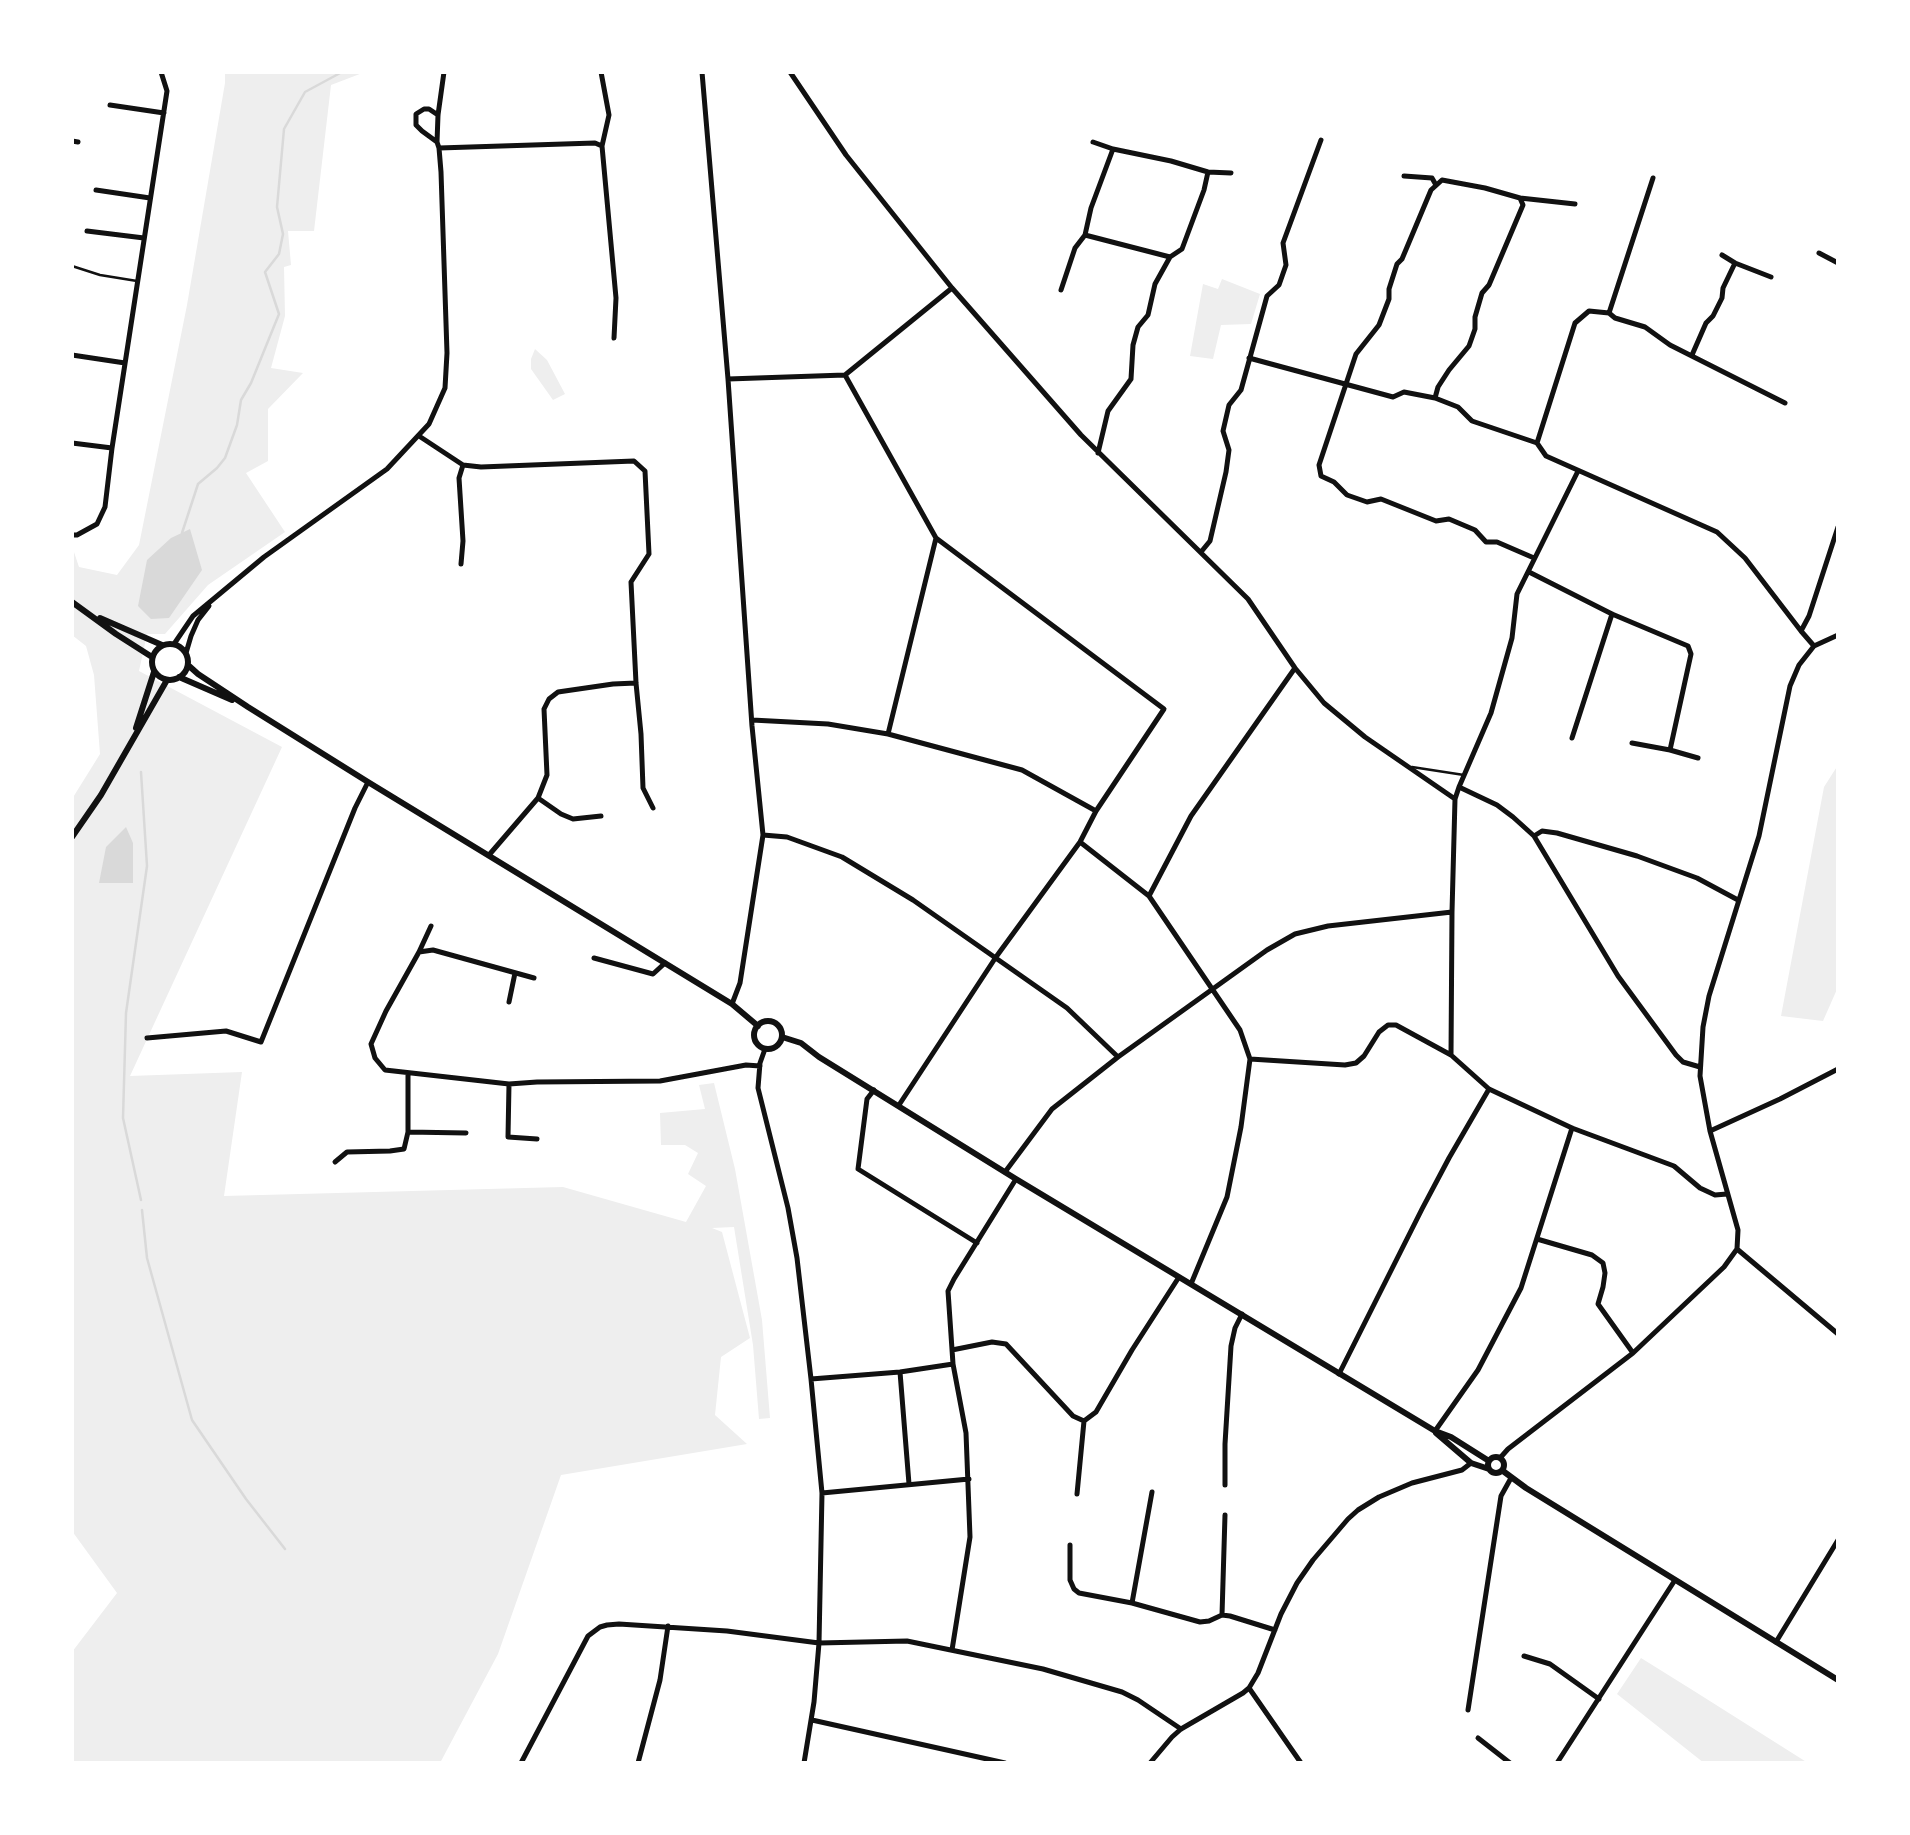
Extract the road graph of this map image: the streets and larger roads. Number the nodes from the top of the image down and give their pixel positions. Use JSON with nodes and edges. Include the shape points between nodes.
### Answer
{"nodes":[{"id":1,"x":161,"y":72,"type":"edge"},
{"id":2,"x":444,"y":72,"type":"edge"},
{"id":3,"x":601,"y":72,"type":"edge"},
{"id":4,"x":702,"y":72,"type":"edge"},
{"id":5,"x":790,"y":72,"type":"edge"},
{"id":6,"x":110,"y":105,"type":"dead end"},
{"id":7,"x":164,"y":113,"type":"junction"},
{"id":8,"x":438,"y":115,"type":"junction"},
{"id":9,"x":1321,"y":140,"type":"dead end"},
{"id":10,"x":1093,"y":142,"type":"dead end"},
{"id":11,"x":438,"y":145,"type":"junction"},
{"id":12,"x":602,"y":146,"type":"junction"},
{"id":13,"x":1113,"y":149,"type":"junction"},
{"id":14,"x":1208,"y":172,"type":"junction"},
{"id":15,"x":1231,"y":173,"type":"dead end"},
{"id":16,"x":1404,"y":176,"type":"dead end"},
{"id":17,"x":1653,"y":178,"type":"dead end"},
{"id":18,"x":1436,"y":185,"type":"junction"},
{"id":19,"x":96,"y":190,"type":"dead end"},
{"id":20,"x":150,"y":198,"type":"junction"},
{"id":21,"x":1520,"y":198,"type":"junction"},
{"id":22,"x":1575,"y":204,"type":"dead end"},
{"id":23,"x":87,"y":231,"type":"dead end"},
{"id":24,"x":1085,"y":235,"type":"junction"},
{"id":25,"x":144,"y":238,"type":"junction"},
{"id":26,"x":1819,"y":253,"type":"dead end"},
{"id":27,"x":1722,"y":255,"type":"dead end"},
{"id":28,"x":1170,"y":257,"type":"junction"},
{"id":29,"x":1735,"y":263,"type":"junction"},
{"id":30,"x":1838,"y":263,"type":"edge"},
{"id":31,"x":1771,"y":277,"type":"dead end"},
{"id":32,"x":952,"y":288,"type":"junction"},
{"id":33,"x":1061,"y":290,"type":"dead end"},
{"id":34,"x":1609,"y":313,"type":"junction"},
{"id":35,"x":614,"y":338,"type":"dead end"},
{"id":36,"x":72,"y":355,"type":"edge"},
{"id":37,"x":1692,"y":355,"type":"junction"},
{"id":38,"x":1249,"y":358,"type":"junction"},
{"id":39,"x":125,"y":363,"type":"junction"},
{"id":40,"x":845,"y":375,"type":"junction"},
{"id":41,"x":728,"y":379,"type":"junction"},
{"id":42,"x":1345,"y":383,"type":"junction"},
{"id":43,"x":1435,"y":398,"type":"junction"},
{"id":44,"x":1785,"y":403,"type":"dead end"},
{"id":45,"x":419,"y":436,"type":"junction"},
{"id":46,"x":72,"y":443,"type":"edge"},
{"id":47,"x":1536,"y":443,"type":"junction"},
{"id":48,"x":112,"y":448,"type":"junction"},
{"id":49,"x":1098,"y":453,"type":"junction"},
{"id":50,"x":463,"y":465,"type":"junction"},
{"id":51,"x":1578,"y":471,"type":"junction"},
{"id":52,"x":1838,"y":527,"type":"edge"},
{"id":53,"x":72,"y":535,"type":"edge"},
{"id":54,"x":936,"y":538,"type":"junction"},
{"id":55,"x":1201,"y":552,"type":"junction"},
{"id":56,"x":1534,"y":558,"type":"junction"},
{"id":57,"x":461,"y":564,"type":"dead end"},
{"id":58,"x":1529,"y":572,"type":"junction"},
{"id":59,"x":215,"y":598,"type":"junction"},
{"id":60,"x":72,"y":602,"type":"edge"},
{"id":61,"x":90,"y":614,"type":"junction"},
{"id":62,"x":1612,"y":614,"type":"junction"},
{"id":63,"x":1801,"y":631,"type":"junction"},
{"id":64,"x":1838,"y":635,"type":"edge"},
{"id":65,"x":174,"y":644,"type":"junction"},
{"id":66,"x":162,"y":645,"type":"junction"},
{"id":67,"x":1814,"y":646,"type":"junction"},
{"id":68,"x":186,"y":653,"type":"junction"},
{"id":69,"x":152,"y":657,"type":"junction"},
{"id":70,"x":188,"y":665,"type":"junction"},
{"id":71,"x":1295,"y":668,"type":"junction"},
{"id":72,"x":155,"y":672,"type":"junction"},
{"id":73,"x":179,"y":677,"type":"junction"},
{"id":74,"x":167,"y":680,"type":"junction"},
{"id":75,"x":636,"y":683,"type":"junction"},
{"id":76,"x":248,"y":707,"type":"junction"},
{"id":77,"x":752,"y":720,"type":"junction"},
{"id":78,"x":888,"y":734,"type":"junction"},
{"id":79,"x":1572,"y":738,"type":"dead end"},
{"id":80,"x":131,"y":743,"type":"junction"},
{"id":81,"x":1632,"y":743,"type":"dead end"},
{"id":82,"x":1670,"y":750,"type":"junction"},
{"id":83,"x":1698,"y":758,"type":"dead end"},
{"id":84,"x":368,"y":782,"type":"junction"},
{"id":85,"x":1459,"y":787,"type":"junction"},
{"id":86,"x":538,"y":798,"type":"junction"},
{"id":87,"x":1455,"y":799,"type":"junction"},
{"id":88,"x":653,"y":808,"type":"dead end"},
{"id":89,"x":1096,"y":811,"type":"junction"},
{"id":90,"x":601,"y":816,"type":"dead end"},
{"id":91,"x":763,"y":835,"type":"junction"},
{"id":92,"x":1534,"y":836,"type":"junction"},
{"id":93,"x":72,"y":837,"type":"edge"},
{"id":94,"x":1080,"y":842,"type":"junction"},
{"id":95,"x":489,"y":855,"type":"junction"},
{"id":96,"x":1149,"y":896,"type":"junction"},
{"id":97,"x":1738,"y":900,"type":"junction"},
{"id":98,"x":1452,"y":912,"type":"junction"},
{"id":99,"x":431,"y":926,"type":"dead end"},
{"id":100,"x":419,"y":951,"type":"junction"},
{"id":101,"x":996,"y":957,"type":"junction"},
{"id":102,"x":594,"y":958,"type":"dead end"},
{"id":103,"x":665,"y":963,"type":"junction"},
{"id":104,"x":515,"y":973,"type":"junction"},
{"id":105,"x":534,"y":978,"type":"dead end"},
{"id":106,"x":1213,"y":990,"type":"junction"},
{"id":107,"x":509,"y":1002,"type":"dead end"},
{"id":108,"x":732,"y":1004,"type":"junction"},
{"id":109,"x":758,"y":1026,"type":"junction"},
{"id":110,"x":782,"y":1037,"type":"junction"},
{"id":111,"x":147,"y":1038,"type":"dead end"},
{"id":112,"x":765,"y":1049,"type":"junction"},
{"id":113,"x":1451,"y":1055,"type":"junction"},
{"id":114,"x":1118,"y":1057,"type":"junction"},
{"id":115,"x":1250,"y":1059,"type":"junction"},
{"id":116,"x":760,"y":1066,"type":"junction"},
{"id":117,"x":1700,"y":1067,"type":"junction"},
{"id":118,"x":1838,"y":1069,"type":"edge"},
{"id":119,"x":408,"y":1073,"type":"junction"},
{"id":120,"x":509,"y":1084,"type":"junction"},
{"id":121,"x":1489,"y":1089,"type":"junction"},
{"id":122,"x":874,"y":1090,"type":"junction"},
{"id":123,"x":898,"y":1105,"type":"junction"},
{"id":124,"x":1572,"y":1128,"type":"junction"},
{"id":125,"x":1710,"y":1131,"type":"junction"},
{"id":126,"x":408,"y":1132,"type":"junction"},
{"id":127,"x":466,"y":1133,"type":"dead end"},
{"id":128,"x":537,"y":1139,"type":"dead end"},
{"id":129,"x":335,"y":1162,"type":"dead end"},
{"id":130,"x":1005,"y":1171,"type":"junction"},
{"id":131,"x":1016,"y":1178,"type":"junction"},
{"id":132,"x":1727,"y":1194,"type":"junction"},
{"id":133,"x":1537,"y":1239,"type":"junction"},
{"id":134,"x":977,"y":1242,"type":"junction"},
{"id":135,"x":1737,"y":1249,"type":"junction"},
{"id":136,"x":1179,"y":1277,"type":"junction"},
{"id":137,"x":1191,"y":1284,"type":"junction"},
{"id":138,"x":1242,"y":1314,"type":"junction"},
{"id":139,"x":1838,"y":1334,"type":"edge"},
{"id":140,"x":952,"y":1350,"type":"junction"},
{"id":141,"x":1633,"y":1353,"type":"junction"},
{"id":142,"x":953,"y":1364,"type":"junction"},
{"id":143,"x":901,"y":1372,"type":"junction"},
{"id":144,"x":1339,"y":1374,"type":"junction"},
{"id":145,"x":811,"y":1379,"type":"junction"},
{"id":146,"x":1084,"y":1421,"type":"junction"},
{"id":147,"x":1435,"y":1431,"type":"junction"},
{"id":148,"x":1500,"y":1458,"type":"junction"},
{"id":149,"x":1489,"y":1461,"type":"junction"},
{"id":150,"x":1471,"y":1463,"type":"junction"},
{"id":151,"x":1489,"y":1469,"type":"junction"},
{"id":152,"x":1503,"y":1471,"type":"junction"},
{"id":153,"x":1511,"y":1478,"type":"junction"},
{"id":154,"x":969,"y":1479,"type":"junction"},
{"id":155,"x":909,"y":1484,"type":"junction"},
{"id":156,"x":1225,"y":1485,"type":"dead end"},
{"id":157,"x":1152,"y":1492,"type":"dead end"},
{"id":158,"x":822,"y":1493,"type":"junction"},
{"id":159,"x":1077,"y":1494,"type":"dead end"},
{"id":160,"x":1225,"y":1516,"type":"dead end"},
{"id":161,"x":1838,"y":1540,"type":"edge"},
{"id":162,"x":1070,"y":1545,"type":"dead end"},
{"id":163,"x":1675,"y":1580,"type":"junction"},
{"id":164,"x":1132,"y":1604,"type":"junction"},
{"id":165,"x":1222,"y":1615,"type":"junction"},
{"id":166,"x":668,"y":1626,"type":"junction"},
{"id":167,"x":1275,"y":1630,"type":"junction"},
{"id":168,"x":1776,"y":1642,"type":"junction"},
{"id":169,"x":819,"y":1643,"type":"junction"},
{"id":170,"x":952,"y":1650,"type":"junction"},
{"id":171,"x":1524,"y":1656,"type":"dead end"},
{"id":172,"x":1838,"y":1680,"type":"edge"},
{"id":173,"x":1249,"y":1688,"type":"junction"},
{"id":174,"x":1600,"y":1699,"type":"junction"},
{"id":175,"x":1468,"y":1710,"type":"dead end"},
{"id":176,"x":812,"y":1720,"type":"junction"},
{"id":177,"x":1181,"y":1729,"type":"junction"},
{"id":178,"x":1478,"y":1738,"type":"dead end"},
{"id":179,"x":521,"y":1763,"type":"edge"},
{"id":180,"x":638,"y":1763,"type":"edge"},
{"id":181,"x":804,"y":1763,"type":"edge"},
{"id":182,"x":1005,"y":1763,"type":"edge"},
{"id":183,"x":1150,"y":1763,"type":"edge"},
{"id":184,"x":1301,"y":1763,"type":"edge"},
{"id":185,"x":1510,"y":1763,"type":"edge"},
{"id":186,"x":1557,"y":1763,"type":"edge"}],
"edges":[{"from":1,"to":7,"type":"street","via":[[167,92]]},
{"from":2,"to":8,"type":"street"},
{"from":3,"to":12,"type":"street","via":[[609,116]]},
{"from":4,"to":41,"type":"street"},
{"from":5,"to":32,"type":"street","via":[[846,155]]},
{"from":6,"to":7,"type":"street"},
{"from":7,"to":20,"type":"street"},
{"from":8,"to":11,"type":"street"},
{"from":8,"to":11,"type":"street","via":[[429,109],[416,114],[416,125]]},
{"from":9,"to":38,"type":"street","via":[[1283,243],[1283,275],[1267,296]]},
{"from":10,"to":13,"type":"street"},
{"from":11,"to":12,"type":"street"},
{"from":11,"to":45,"type":"street","via":[[445,388]]},
{"from":12,"to":35,"type":"street","via":[[616,298]]},
{"from":13,"to":14,"type":"street"},
{"from":13,"to":24,"type":"street"},
{"from":14,"to":15,"type":"street"},
{"from":14,"to":28,"type":"street","via":[[1182,249]]},
{"from":16,"to":18,"type":"street","via":[[1432,178]]},
{"from":17,"to":34,"type":"street"},
{"from":18,"to":21,"type":"street","via":[[1442,180]]},
{"from":18,"to":42,"type":"street","via":[[1397,264],[1379,325],[1356,354]]},
{"from":19,"to":20,"type":"street"},
{"from":20,"to":25,"type":"street"},
{"from":21,"to":22,"type":"street"},
{"from":21,"to":43,"type":"street","via":[[1523,205],[1482,293],[1469,346],[1449,370]]},
{"from":23,"to":25,"type":"street"},
{"from":24,"to":28,"type":"street"},
{"from":24,"to":33,"type":"street","via":[[1075,248]]},
{"from":25,"to":39,"type":"street"},
{"from":26,"to":30,"type":"street"},
{"from":27,"to":29,"type":"street"},
{"from":28,"to":49,"type":"street","via":[[1156,284],[1148,315],[1138,327],[1131,379],[1108,411]]},
{"from":29,"to":31,"type":"street"},
{"from":29,"to":37,"type":"street"},
{"from":32,"to":40,"type":"street"},
{"from":32,"to":49,"type":"street"},
{"from":34,"to":37,"type":"street","via":[[1645,327]]},
{"from":34,"to":47,"type":"street","via":[[1589,312],[1575,323]]},
{"from":36,"to":39,"type":"street"},
{"from":37,"to":44,"type":"street"},
{"from":38,"to":42,"type":"street"},
{"from":38,"to":55,"type":"street","via":[[1241,390],[1229,405],[1223,431],[1229,450],[1226,472],[1210,541]]},
{"from":39,"to":48,"type":"street"},
{"from":40,"to":41,"type":"street"},
{"from":40,"to":54,"type":"street"},
{"from":41,"to":77,"type":"street"},
{"from":42,"to":43,"type":"street","via":[[1394,397],[1404,392]]},
{"from":42,"to":56,"type":"street","via":[[1319,465],[1321,476],[1347,495],[1367,502],[1381,499],[1436,521],[1449,519],[1475,530],[1486,542]]},
{"from":43,"to":47,"type":"street","via":[[1458,407],[1472,421]]},
{"from":45,"to":50,"type":"street"},
{"from":45,"to":59,"type":"street","via":[[387,469]]},
{"from":46,"to":48,"type":"street"},
{"from":47,"to":51,"type":"street","via":[[1546,456]]},
{"from":48,"to":53,"type":"street","via":[[105,507],[97,524]]},
{"from":49,"to":55,"type":"street"},
{"from":50,"to":57,"type":"street","via":[[458,478]]},
{"from":50,"to":75,"type":"street","via":[[634,461],[645,471],[649,554],[631,582]]},
{"from":51,"to":56,"type":"street"},
{"from":51,"to":63,"type":"street","via":[[1717,532],[1745,558]]},
{"from":52,"to":63,"type":"street"},
{"from":54,"to":78,"type":"street"},
{"from":54,"to":89,"type":"street","via":[[1164,709]]},
{"from":55,"to":71,"type":"street","via":[[1248,599]]},
{"from":56,"to":58,"type":"street"},
{"from":58,"to":62,"type":"street"},
{"from":58,"to":85,"type":"street","via":[[1517,594],[1512,638],[1491,713]]},
{"from":59,"to":65,"type":"street","via":[[193,616]]},
{"from":59,"to":68,"type":"street","via":[[198,620]]},
{"from":60,"to":61,"type":"street"},
{"from":61,"to":66,"type":"street"},
{"from":61,"to":69,"type":"street"},
{"from":62,"to":79,"type":"street"},
{"from":62,"to":82,"type":"street","via":[[1688,646],[1691,654]]},
{"from":63,"to":67,"type":"street"},
{"from":64,"to":67,"type":"street"},
{"from":65,"to":66,"type":"street"},
{"from":65,"to":68,"type":"street"},
{"from":66,"to":69,"type":"street"},
{"from":67,"to":97,"type":"street","via":[[1790,686],[1759,836]]},
{"from":68,"to":70,"type":"street"},
{"from":69,"to":72,"type":"street"},
{"from":70,"to":73,"type":"street"},
{"from":70,"to":76,"type":"street"},
{"from":71,"to":87,"type":"street","via":[[1324,703],[1365,737]]},
{"from":71,"to":96,"type":"street","via":[[1191,816]]},
{"from":72,"to":74,"type":"street"},
{"from":72,"to":80,"type":"street"},
{"from":73,"to":74,"type":"street"},
{"from":73,"to":76,"type":"street"},
{"from":74,"to":80,"type":"street"},
{"from":75,"to":86,"type":"street","via":[[558,692],[549,699],[544,709],[547,775]]},
{"from":75,"to":88,"type":"street","via":[[643,789]]},
{"from":76,"to":84,"type":"street"},
{"from":77,"to":78,"type":"street","via":[[828,724]]},
{"from":77,"to":91,"type":"street"},
{"from":78,"to":89,"type":"street","via":[[1022,770]]},
{"from":80,"to":93,"type":"street"},
{"from":81,"to":82,"type":"street"},
{"from":82,"to":83,"type":"street"},
{"from":84,"to":95,"type":"street"},
{"from":84,"to":111,"type":"street","via":[[261,1042],[226,1031]]},
{"from":85,"to":87,"type":"street"},
{"from":85,"to":92,"type":"street","via":[[1497,805]]},
{"from":86,"to":90,"type":"street","via":[[573,819]]},
{"from":86,"to":95,"type":"street"},
{"from":87,"to":98,"type":"street"},
{"from":89,"to":94,"type":"street"},
{"from":91,"to":101,"type":"street","via":[[787,837],[842,857]]},
{"from":91,"to":108,"type":"street","via":[[740,983]]},
{"from":92,"to":97,"type":"street","via":[[1542,831],[1557,833],[1637,856],[1697,878]]},
{"from":92,"to":117,"type":"street","via":[[1618,976],[1676,1055]]},
{"from":94,"to":96,"type":"street"},
{"from":94,"to":101,"type":"street"},
{"from":95,"to":103,"type":"street"},
{"from":96,"to":106,"type":"street"},
{"from":97,"to":117,"type":"street","via":[[1707,1005]]},
{"from":98,"to":106,"type":"street","via":[[1295,934]]},
{"from":98,"to":113,"type":"street"},
{"from":99,"to":100,"type":"street"},
{"from":100,"to":104,"type":"street","via":[[433,950]]},
{"from":100,"to":119,"type":"street","via":[[371,1044],[385,1070]]},
{"from":101,"to":114,"type":"street","via":[[1067,1008]]},
{"from":101,"to":123,"type":"street"},
{"from":102,"to":103,"type":"street","via":[[653,974]]},
{"from":103,"to":108,"type":"street"},
{"from":104,"to":105,"type":"street"},
{"from":104,"to":107,"type":"street"},
{"from":106,"to":114,"type":"street"},
{"from":106,"to":115,"type":"street","via":[[1240,1030]]},
{"from":108,"to":109,"type":"street"},
{"from":109,"to":110,"type":"street","via":[[775,1023]]},
{"from":109,"to":112,"type":"street","via":[[755,1039]]},
{"from":110,"to":112,"type":"street","via":[[777,1046]]},
{"from":110,"to":122,"type":"street","via":[[801,1043]]},
{"from":112,"to":116,"type":"street"},
{"from":113,"to":115,"type":"street","via":[[1388,1025],[1356,1063]]},
{"from":113,"to":121,"type":"street"},
{"from":114,"to":130,"type":"street","via":[[1052,1109]]},
{"from":115,"to":137,"type":"street","via":[[1227,1197]]},
{"from":116,"to":120,"type":"street","via":[[660,1081]]},
{"from":116,"to":145,"type":"street","via":[[758,1088],[797,1258]]},
{"from":117,"to":125,"type":"street"},
{"from":118,"to":125,"type":"street"},
{"from":119,"to":120,"type":"street"},
{"from":119,"to":126,"type":"street"},
{"from":120,"to":128,"type":"street","via":[[509,1137]]},
{"from":121,"to":124,"type":"street"},
{"from":121,"to":144,"type":"street","via":[[1426,1200]]},
{"from":122,"to":123,"type":"street"},
{"from":122,"to":134,"type":"street","via":[[867,1099],[858,1169]]},
{"from":123,"to":130,"type":"street"},
{"from":124,"to":132,"type":"street","via":[[1674,1166],[1715,1195]]},
{"from":124,"to":133,"type":"street"},
{"from":125,"to":132,"type":"street"},
{"from":126,"to":127,"type":"street"},
{"from":126,"to":129,"type":"street","via":[[404,1149],[347,1152]]},
{"from":130,"to":131,"type":"street"},
{"from":131,"to":134,"type":"street"},
{"from":131,"to":136,"type":"street"},
{"from":132,"to":135,"type":"street","via":[[1738,1230]]},
{"from":133,"to":141,"type":"street","via":[[1592,1255],[1602,1264],[1605,1273],[1598,1304]]},
{"from":133,"to":147,"type":"street","via":[[1521,1288],[1478,1370]]},
{"from":134,"to":140,"type":"street","via":[[950,1286]]},
{"from":135,"to":139,"type":"street"},
{"from":135,"to":141,"type":"street","via":[[1724,1267]]},
{"from":136,"to":137,"type":"street"},
{"from":136,"to":146,"type":"street","via":[[1096,1412]]},
{"from":137,"to":138,"type":"street"},
{"from":138,"to":144,"type":"street"},
{"from":138,"to":156,"type":"street","via":[[1231,1346]]},
{"from":140,"to":142,"type":"street"},
{"from":140,"to":146,"type":"street","via":[[992,1342],[1006,1344],[1073,1416]]},
{"from":141,"to":148,"type":"street"},
{"from":142,"to":143,"type":"street"},
{"from":142,"to":154,"type":"street"},
{"from":143,"to":145,"type":"street"},
{"from":143,"to":155,"type":"street"},
{"from":144,"to":147,"type":"street"},
{"from":145,"to":158,"type":"street"},
{"from":146,"to":159,"type":"street"},
{"from":147,"to":149,"type":"street"},
{"from":147,"to":150,"type":"street"},
{"from":148,"to":149,"type":"street"},
{"from":148,"to":152,"type":"street","via":[[1505,1464]]},
{"from":149,"to":151,"type":"street"},
{"from":150,"to":151,"type":"street"},
{"from":150,"to":167,"type":"street","via":[[1462,1470],[1412,1483],[1357,1510],[1304,1573]]},
{"from":151,"to":152,"type":"street","via":[[1495,1474]]},
{"from":152,"to":153,"type":"street"},
{"from":153,"to":163,"type":"street"},
{"from":153,"to":175,"type":"street","via":[[1502,1496]]},
{"from":154,"to":155,"type":"street"},
{"from":154,"to":170,"type":"street","via":[[970,1537]]},
{"from":155,"to":158,"type":"street"},
{"from":157,"to":164,"type":"street"},
{"from":158,"to":169,"type":"street"},
{"from":160,"to":165,"type":"street"},
{"from":161,"to":168,"type":"street"},
{"from":162,"to":164,"type":"street","via":[[1074,1589]]},
{"from":163,"to":168,"type":"street"},
{"from":163,"to":174,"type":"street"},
{"from":164,"to":165,"type":"street","via":[[1200,1622]]},
{"from":165,"to":167,"type":"street"},
{"from":166,"to":169,"type":"street"},
{"from":166,"to":179,"type":"street","via":[[607,1625],[593,1631]]},
{"from":166,"to":180,"type":"street","via":[[660,1680]]},
{"from":167,"to":173,"type":"street"},
{"from":168,"to":172,"type":"street"},
{"from":169,"to":170,"type":"street","via":[[898,1641]]},
{"from":169,"to":176,"type":"street"},
{"from":170,"to":177,"type":"street","via":[[1122,1692]]},
{"from":171,"to":174,"type":"street","via":[[1549,1664]]},
{"from":173,"to":177,"type":"street"},
{"from":173,"to":184,"type":"street"},
{"from":174,"to":186,"type":"street"},
{"from":176,"to":181,"type":"street"},
{"from":176,"to":182,"type":"street"},
{"from":177,"to":183,"type":"street"},
{"from":178,"to":185,"type":"street"}]}
